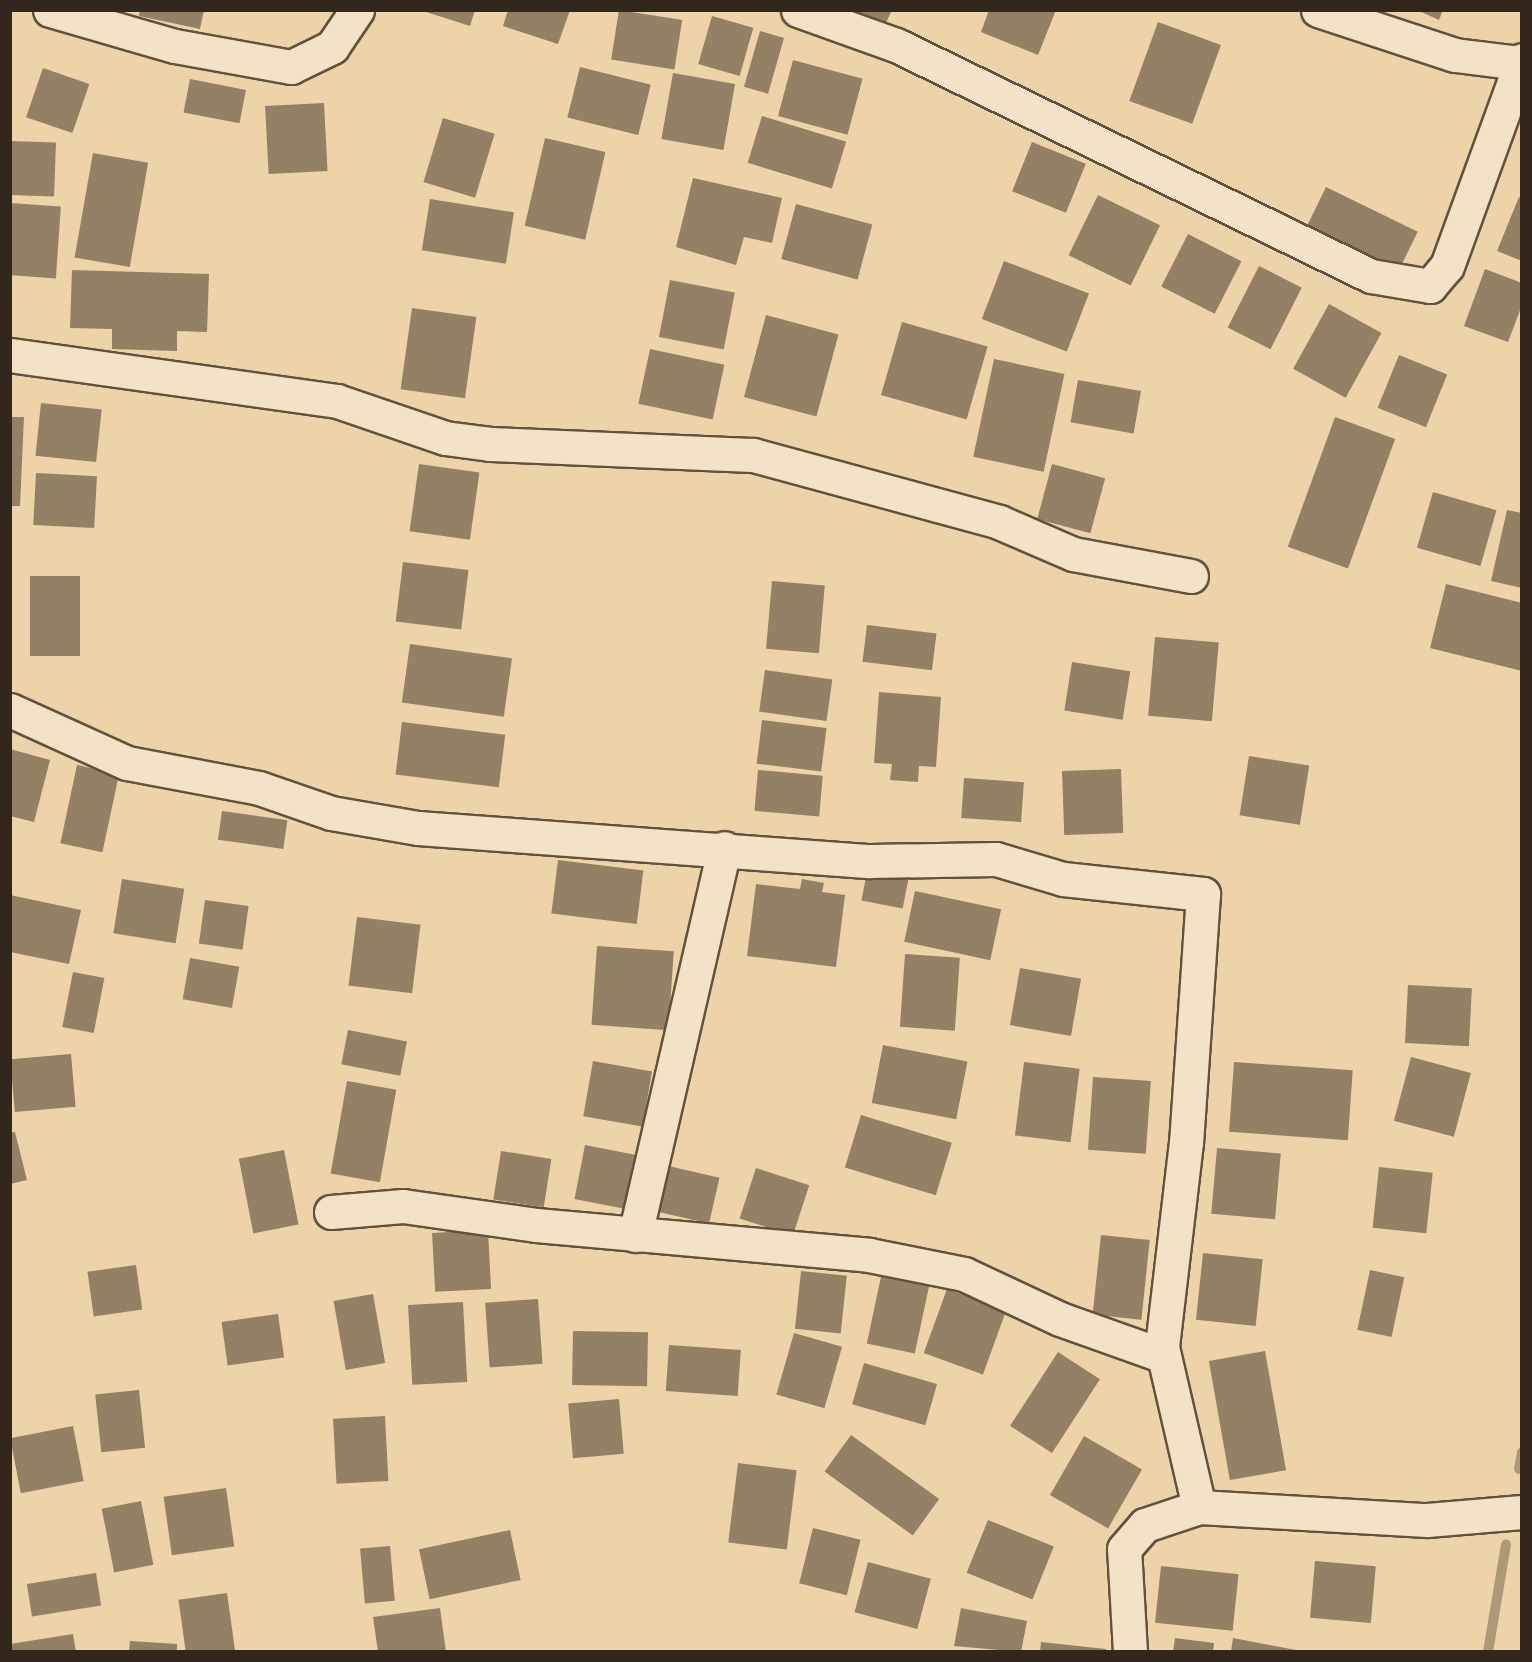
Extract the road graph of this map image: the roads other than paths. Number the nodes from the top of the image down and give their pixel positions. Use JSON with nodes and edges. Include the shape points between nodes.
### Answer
{"nodes":[{"id":1,"x":50,"y":10,"type":"edge"},
{"id":2,"x":357,"y":10,"type":"edge"},
{"id":3,"x":798,"y":10,"type":"edge"},
{"id":4,"x":1318,"y":10,"type":"edge"},
{"id":5,"x":1520,"y":62,"type":"edge"},
{"id":6,"x":10,"y":355,"type":"edge"},
{"id":7,"x":1191,"y":576,"type":"dead end"},
{"id":8,"x":10,"y":710,"type":"edge"},
{"id":9,"x":724,"y":848,"type":"junction"},
{"id":10,"x":331,"y":1212,"type":"dead end"},
{"id":11,"x":635,"y":1235,"type":"junction"},
{"id":12,"x":1164,"y":1356,"type":"junction"},
{"id":13,"x":1199,"y":1507,"type":"junction"},
{"id":14,"x":1521,"y":1512,"type":"edge"},
{"id":15,"x":1130,"y":1652,"type":"edge"}],
"edges":[{"from":1,"to":2,"type":"street","via":[[174,46],[291,66],[332,47]]},
{"from":3,"to":5,"type":"street","via":[[896,45],[1371,276],[1430,286],[1448,266]]},
{"from":4,"to":5,"type":"street","via":[[1455,55]]},
{"from":6,"to":7,"type":"street","via":[[337,401],[445,438],[490,444],[753,455],[999,522],[1094,559]]},
{"from":8,"to":9,"type":"street","via":[[127,763],[259,788],[331,813],[418,828]]},
{"from":9,"to":11,"type":"street"},
{"from":9,"to":12,"type":"street","via":[[870,861],[996,859],[1063,879],[1203,894]]},
{"from":10,"to":11,"type":"street","via":[[403,1206]]},
{"from":11,"to":12,"type":"street","via":[[869,1255],[964,1274],[1060,1319]]},
{"from":12,"to":13,"type":"street"},
{"from":13,"to":14,"type":"street","via":[[1427,1520]]},
{"from":13,"to":15,"type":"street","via":[[1145,1525],[1124,1549]]}]}
